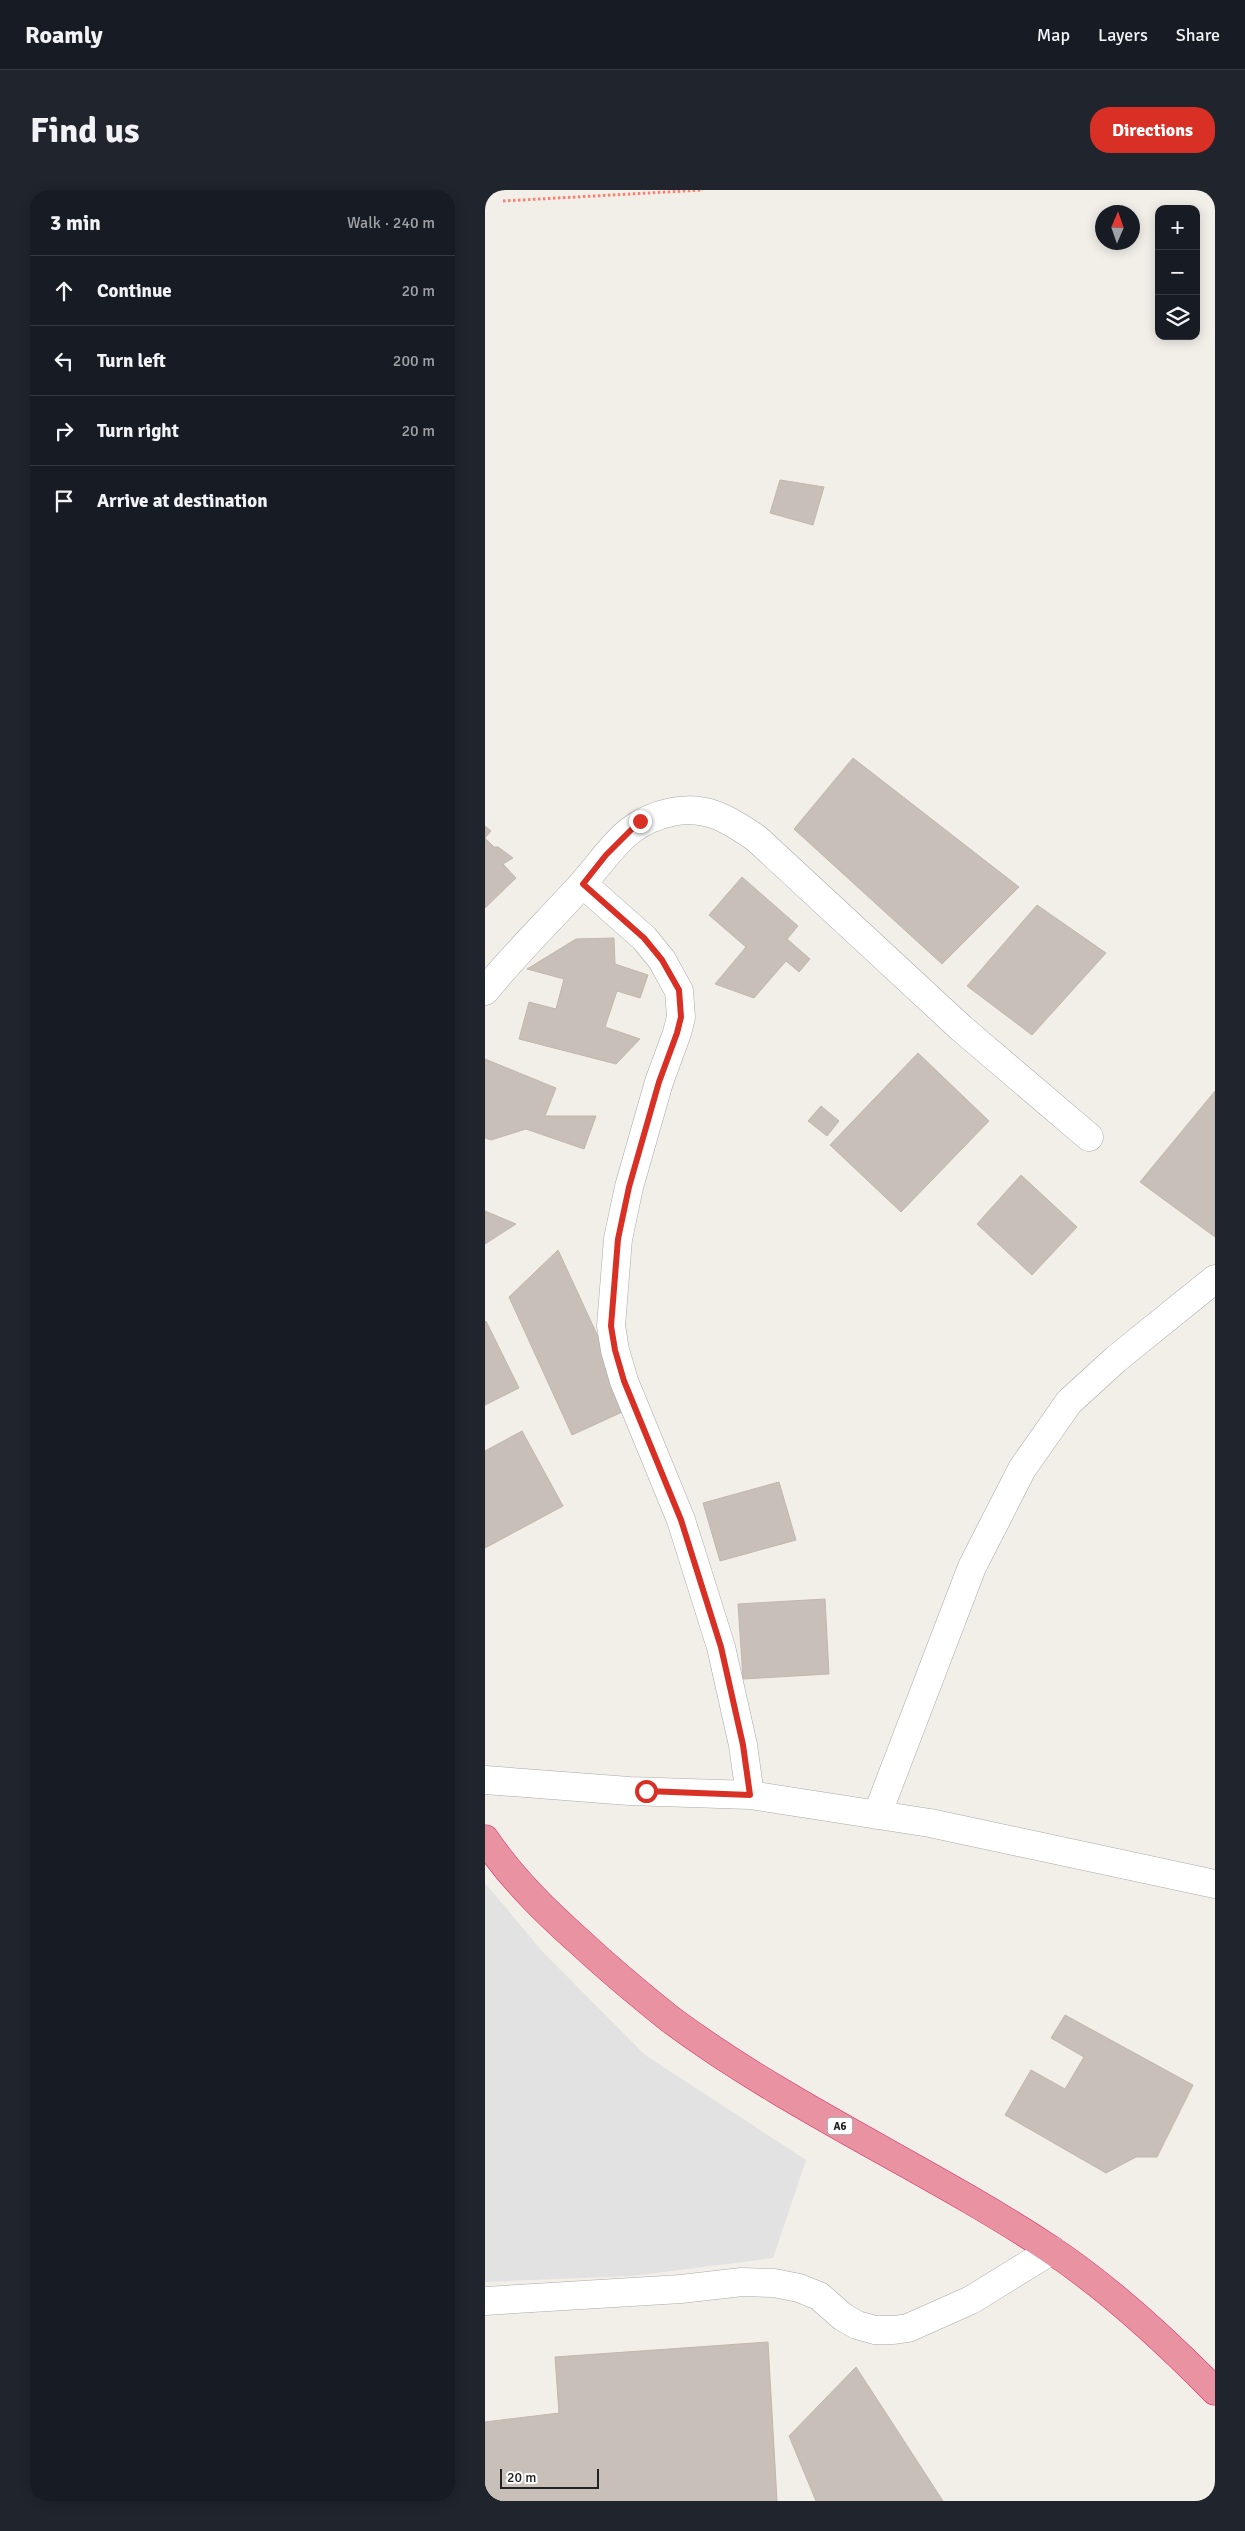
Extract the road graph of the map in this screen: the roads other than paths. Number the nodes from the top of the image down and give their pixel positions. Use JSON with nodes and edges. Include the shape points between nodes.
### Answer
{"nodes":[{"id":1,"x":583,"y":884,"type":"junction"},
{"id":2,"x":485,"y":991,"type":"edge"},
{"id":3,"x":1089,"y":1137,"type":"dead end"},
{"id":4,"x":1215,"y":1279,"type":"edge"},
{"id":5,"x":485,"y":1780,"type":"edge"},
{"id":6,"x":750,"y":1795,"type":"junction"},
{"id":7,"x":877,"y":1815,"type":"junction"},
{"id":8,"x":485,"y":1838,"type":"edge"},
{"id":9,"x":1215,"y":1884,"type":"edge"},
{"id":10,"x":1052,"y":2250,"type":"junction"},
{"id":11,"x":485,"y":2301,"type":"edge"},
{"id":12,"x":1215,"y":2391,"type":"edge"}],
"edges":[{"from":1,"to":2,"type":"street"},
{"from":1,"to":3,"type":"street","via":[[629,831],[647,818],[693,809],[711,811],[729,819],[755,838],[961,1028]]},
{"from":1,"to":6,"type":"street","via":[[644,938],[667,967],[679,990],[681,1017],[629,1187],[618,1239],[611,1326],[624,1381],[681,1520],[721,1647],[743,1745]]},
{"from":4,"to":7,"type":"street","via":[[1116,1359],[1069,1402],[1022,1469],[972,1567]]},
{"from":5,"to":6,"type":"street","via":[[629,1791]]},
{"from":6,"to":7,"type":"street"},
{"from":7,"to":9,"type":"street","via":[[929,1823]]},
{"from":8,"to":10,"type":"highway","number":"A6","via":[[500,1862],[542,1908],[671,2019],[739,2065]]},
{"from":10,"to":11,"type":"street","via":[[971,2300],[908,2328],[894,2330],[875,2330],[857,2325],[819,2296],[774,2283],[742,2282],[672,2290]]},
{"from":10,"to":12,"type":"highway","number":"A6","via":[[1126,2307]]}]}
